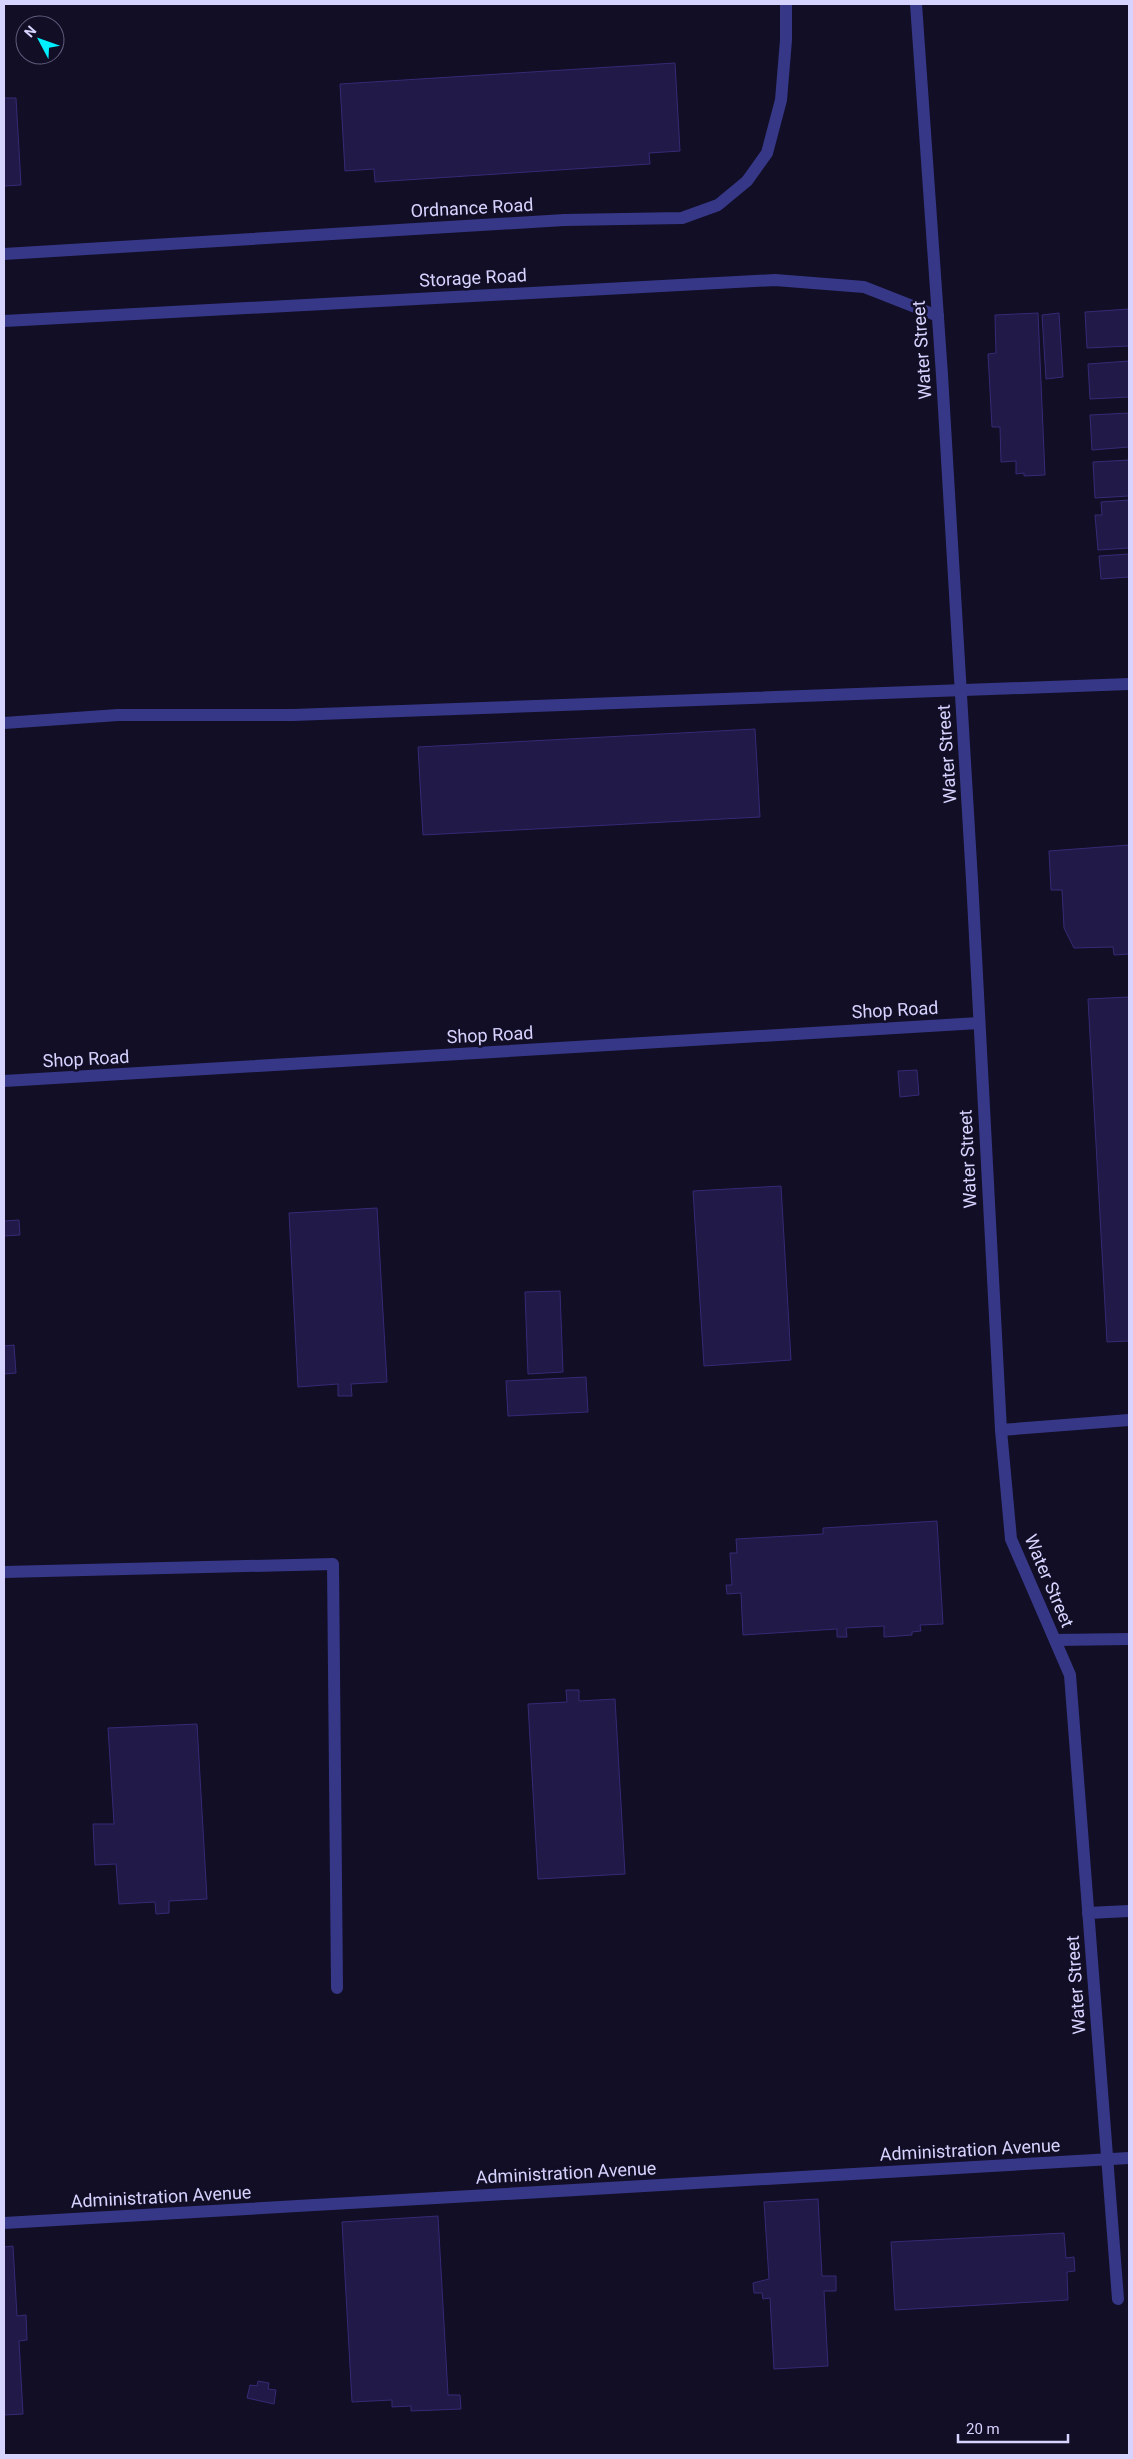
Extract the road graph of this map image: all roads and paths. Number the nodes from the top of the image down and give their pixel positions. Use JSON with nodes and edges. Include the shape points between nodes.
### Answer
{"nodes":[{"id":1,"x":786,"y":4,"type":"edge"},
{"id":2,"x":916,"y":4,"type":"edge"},
{"id":3,"x":4,"y":254,"type":"edge"},
{"id":4,"x":938,"y":316,"type":"junction"},
{"id":5,"x":4,"y":321,"type":"edge"},
{"id":6,"x":1129,"y":684,"type":"edge"},
{"id":7,"x":961,"y":689,"type":"junction"},
{"id":8,"x":4,"y":723,"type":"edge"},
{"id":9,"x":979,"y":1023,"type":"junction"},
{"id":10,"x":4,"y":1081,"type":"edge"},
{"id":11,"x":1129,"y":1420,"type":"edge"},
{"id":12,"x":1001,"y":1430,"type":"junction"},
{"id":13,"x":4,"y":1572,"type":"edge"},
{"id":14,"x":1129,"y":1639,"type":"edge"},
{"id":15,"x":1055,"y":1640,"type":"junction"},
{"id":16,"x":1129,"y":1911,"type":"edge"},
{"id":17,"x":1088,"y":1913,"type":"junction"},
{"id":18,"x":337,"y":1988,"type":"dead end"},
{"id":19,"x":1129,"y":2158,"type":"edge"},
{"id":20,"x":1108,"y":2159,"type":"junction"},
{"id":21,"x":4,"y":2223,"type":"edge"},
{"id":22,"x":1118,"y":2299,"type":"dead end"}],
"edges":[{"from":1,"to":3,"type":"street","name":"Ordnance Road","via":[[781,100],[767,153],[747,181],[718,205],[682,218],[564,220]]},
{"from":2,"to":4,"type":"street","name":"Water Street"},
{"from":4,"to":5,"type":"street","name":"Storage Road","via":[[864,286],[775,280]]},
{"from":4,"to":7,"type":"street","name":"Water Street"},
{"from":6,"to":7,"type":"street"},
{"from":7,"to":8,"type":"street","via":[[292,716],[118,715]]},
{"from":7,"to":9,"type":"street","name":"Water Street"},
{"from":9,"to":10,"type":"street","name":"Shop Road"},
{"from":9,"to":12,"type":"street","name":"Water Street"},
{"from":11,"to":12,"type":"street"},
{"from":12,"to":15,"type":"street","name":"Water Street","via":[[1011,1539]]},
{"from":13,"to":18,"type":"street","via":[[333,1564]]},
{"from":14,"to":15,"type":"street"},
{"from":15,"to":17,"type":"street","name":"Water Street","via":[[1070,1675]]},
{"from":16,"to":17,"type":"street"},
{"from":17,"to":20,"type":"street","name":"Water Street"},
{"from":19,"to":20,"type":"street","name":"Administration Avenue"},
{"from":20,"to":21,"type":"street","name":"Administration Avenue"},
{"from":20,"to":22,"type":"street","name":"Water Street"}]}
